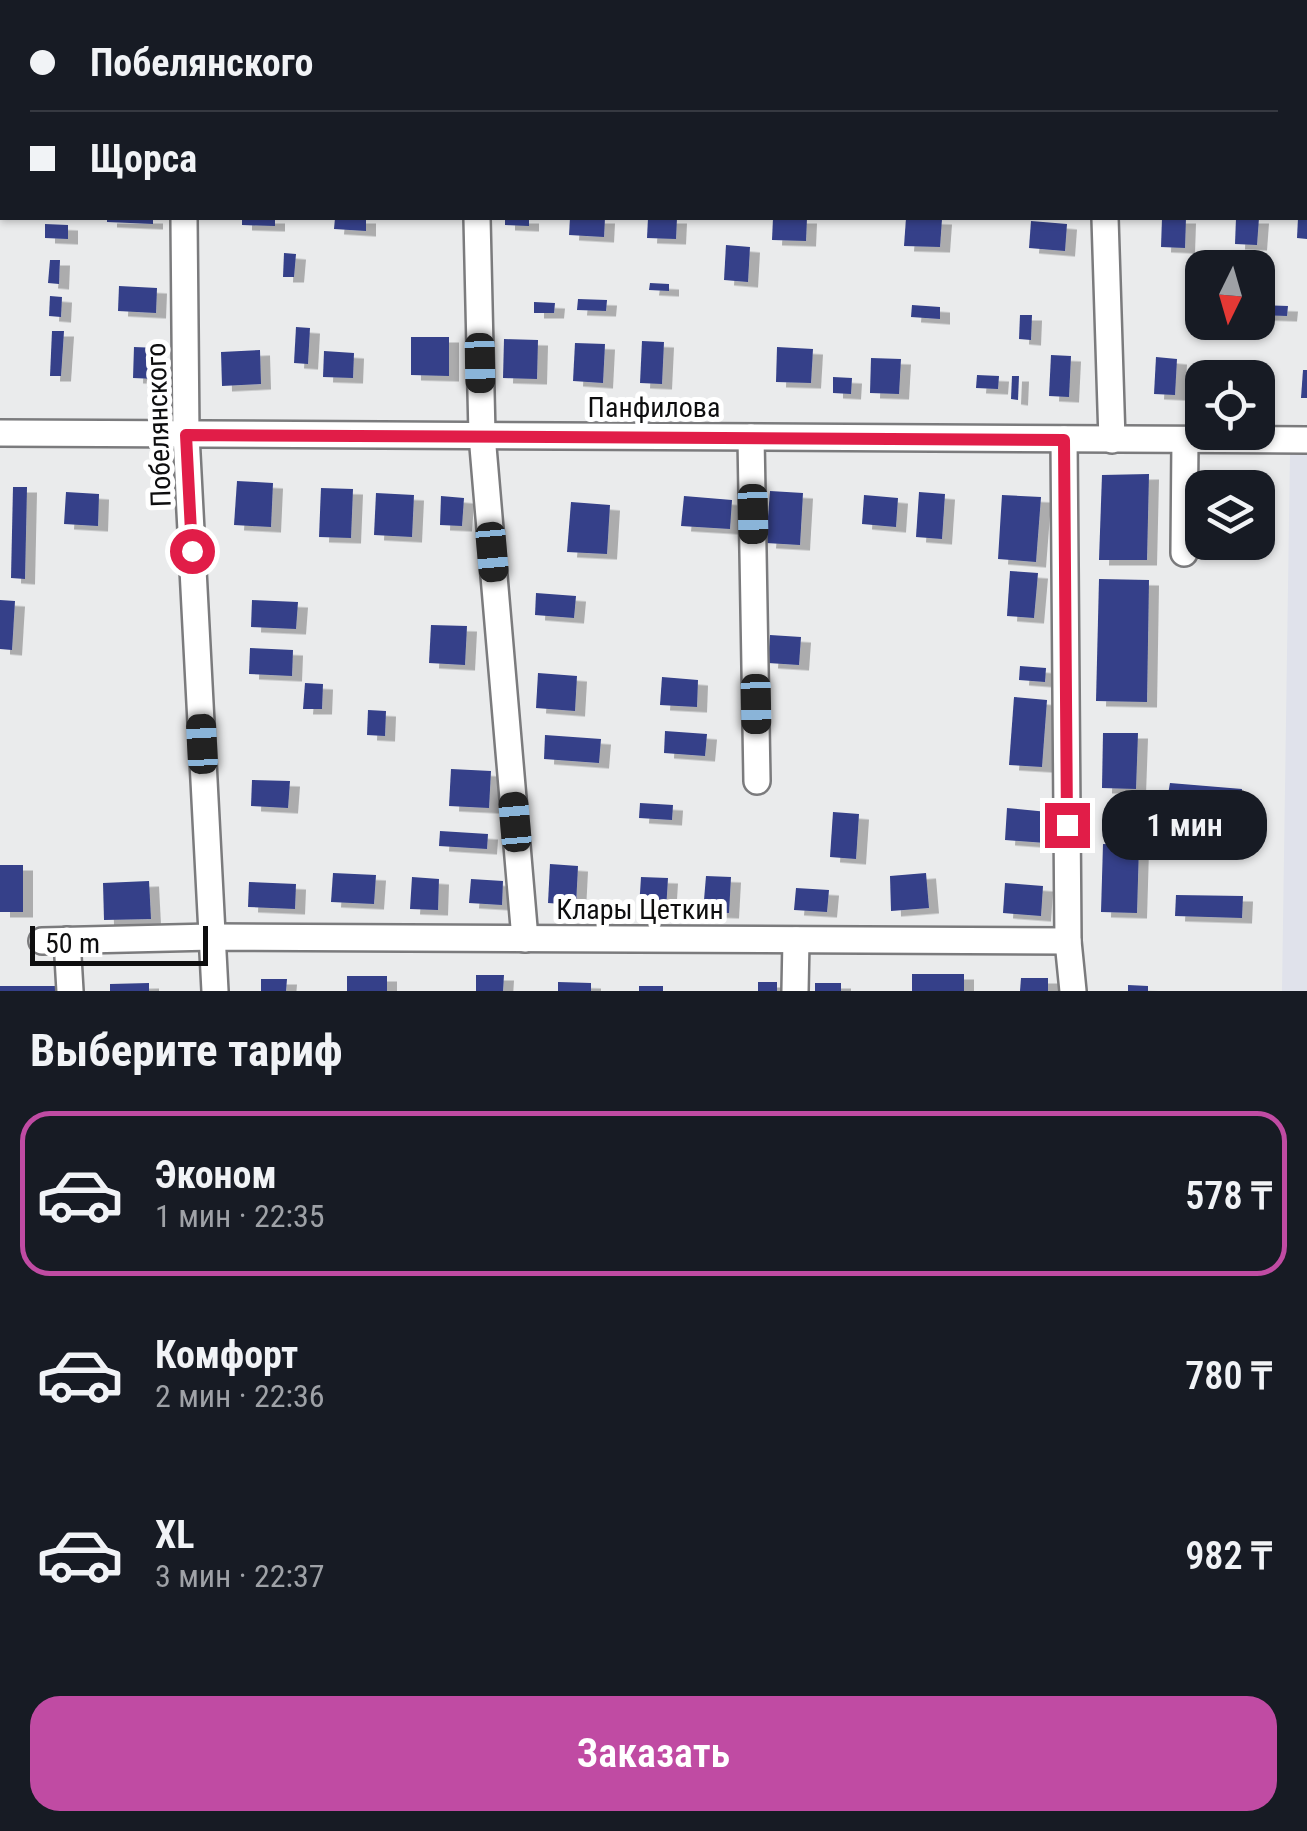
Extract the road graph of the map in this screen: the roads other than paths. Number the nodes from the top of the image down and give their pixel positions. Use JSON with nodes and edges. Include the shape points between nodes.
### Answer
{"nodes":[{"id":1,"x":184,"y":220,"type":"edge"},
{"id":2,"x":477,"y":220,"type":"edge"},
{"id":3,"x":1105,"y":220,"type":"edge"},
{"id":4,"x":0,"y":433,"type":"edge"},
{"id":5,"x":186,"y":435,"type":"junction"},
{"id":6,"x":482,"y":436,"type":"junction"},
{"id":7,"x":752,"y":437,"type":"junction"},
{"id":8,"x":1064,"y":440,"type":"junction"},
{"id":9,"x":1112,"y":440,"type":"junction"},
{"id":10,"x":1185,"y":440,"type":"edge"},
{"id":11,"x":1275,"y":440,"type":"edge"},
{"id":12,"x":1307,"y":440,"type":"edge"},
{"id":13,"x":1186,"y":450,"type":"edge"},
{"id":14,"x":1184,"y":553,"type":"dead end"},
{"id":15,"x":757,"y":781,"type":"dead end"},
{"id":16,"x":212,"y":937,"type":"junction"},
{"id":17,"x":525,"y":938,"type":"junction"},
{"id":18,"x":796,"y":940,"type":"junction"},
{"id":19,"x":1068,"y":941,"type":"junction"},
{"id":20,"x":70,"y":991,"type":"edge"},
{"id":21,"x":214,"y":991,"type":"edge"},
{"id":22,"x":795,"y":991,"type":"edge"},
{"id":23,"x":1073,"y":991,"type":"edge"}],
"edges":[{"from":1,"to":5,"type":"street","name":"Побелянского"},
{"from":2,"to":6,"type":"street"},
{"from":3,"to":9,"type":"street"},
{"from":4,"to":5,"type":"street","name":"Панфилова"},
{"from":5,"to":6,"type":"street","name":"Панфилова"},
{"from":5,"to":16,"type":"street","name":"Побелянского"},
{"from":6,"to":7,"type":"street","name":"Панфилова"},
{"from":6,"to":17,"type":"street"},
{"from":7,"to":8,"type":"street","name":"Панфилова"},
{"from":7,"to":15,"type":"street"},
{"from":8,"to":9,"type":"street","name":"Панфилова"},
{"from":8,"to":19,"type":"street"},
{"from":9,"to":10,"type":"street","name":"Панфилова"},
{"from":11,"to":12,"type":"street","name":"Панфилова"},
{"from":13,"to":14,"type":"street"},
{"from":16,"to":17,"type":"street","name":"Клары Цеткин"},
{"from":16,"to":20,"type":"street","name":"Клары Цеткин","via":[[54,940]]},
{"from":16,"to":21,"type":"street","name":"Побелянского"},
{"from":17,"to":18,"type":"street","name":"Клары Цеткин"},
{"from":18,"to":19,"type":"street","name":"Клары Цеткин"},
{"from":18,"to":22,"type":"street"},
{"from":19,"to":23,"type":"street"}]}
